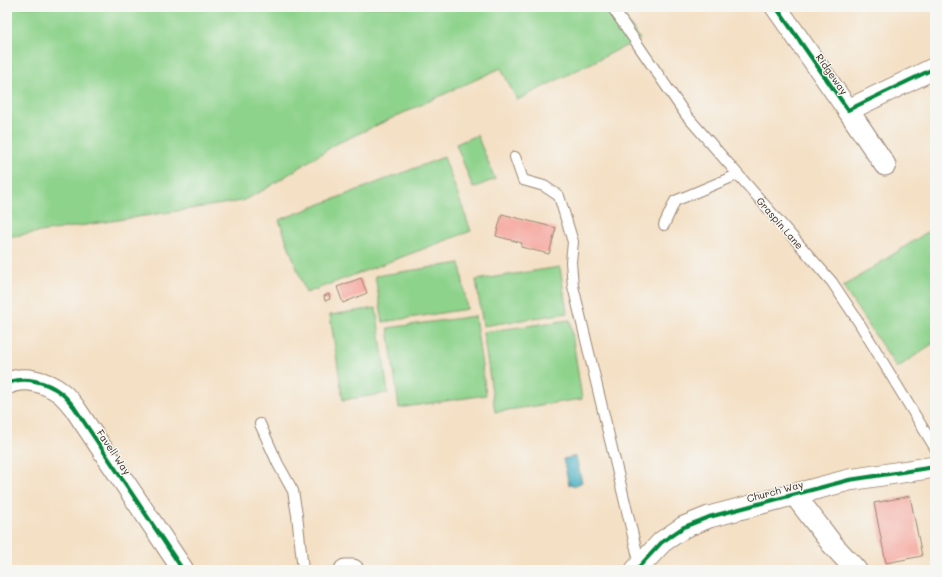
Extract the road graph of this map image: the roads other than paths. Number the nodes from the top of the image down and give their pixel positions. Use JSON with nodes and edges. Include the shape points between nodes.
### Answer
{"nodes":[{"id":1,"x":612,"y":7,"type":"edge"},
{"id":2,"x":776,"y":7,"type":"edge"},
{"id":3,"x":935,"y":68,"type":"edge"},
{"id":4,"x":848,"y":110,"type":"junction"},
{"id":5,"x":515,"y":158,"type":"dead end"},
{"id":6,"x":885,"y":165,"type":"dead end"},
{"id":7,"x":737,"y":175,"type":"junction"},
{"id":8,"x":664,"y":225,"type":"dead end"},
{"id":9,"x":7,"y":384,"type":"edge"},
{"id":10,"x":260,"y":424,"type":"dead end"},
{"id":11,"x":935,"y":448,"type":"edge"},
{"id":12,"x":935,"y":466,"type":"edge"},
{"id":13,"x":794,"y":494,"type":"junction"},
{"id":14,"x":638,"y":568,"type":"edge"},
{"id":15,"x":183,"y":570,"type":"edge"},
{"id":16,"x":303,"y":570,"type":"edge"},
{"id":17,"x":345,"y":570,"type":"edge"},
{"id":18,"x":354,"y":570,"type":"edge"},
{"id":19,"x":856,"y":570,"type":"edge"}],
"edges":[{"from":1,"to":7,"type":"lane","name":"Graspin Lane","via":[[686,115]]},
{"from":2,"to":4,"type":"street","name":"Ridgeway"},
{"from":3,"to":4,"type":"street"},
{"from":4,"to":6,"type":"street","name":"Ridgeway"},
{"from":5,"to":14,"type":"lane","via":[[524,180],[544,186],[559,196],[568,224],[573,242],[573,286]]},
{"from":7,"to":8,"type":"lane","via":[[675,201]]},
{"from":7,"to":11,"type":"lane","name":"Graspin Lane","via":[[832,282]]},
{"from":9,"to":15,"type":"street","name":"Favell Way","via":[[12,381],[32,380],[60,393],[74,407]]},
{"from":10,"to":16,"type":"lane","via":[[293,491]]},
{"from":12,"to":13,"type":"street","name":"Church Way","via":[[849,480]]},
{"from":13,"to":14,"type":"street","name":"Church Way","via":[[709,517],[684,527],[662,542]]},
{"from":13,"to":19,"type":"street","via":[[832,544]]},
{"from":17,"to":18,"type":"street"}]}
